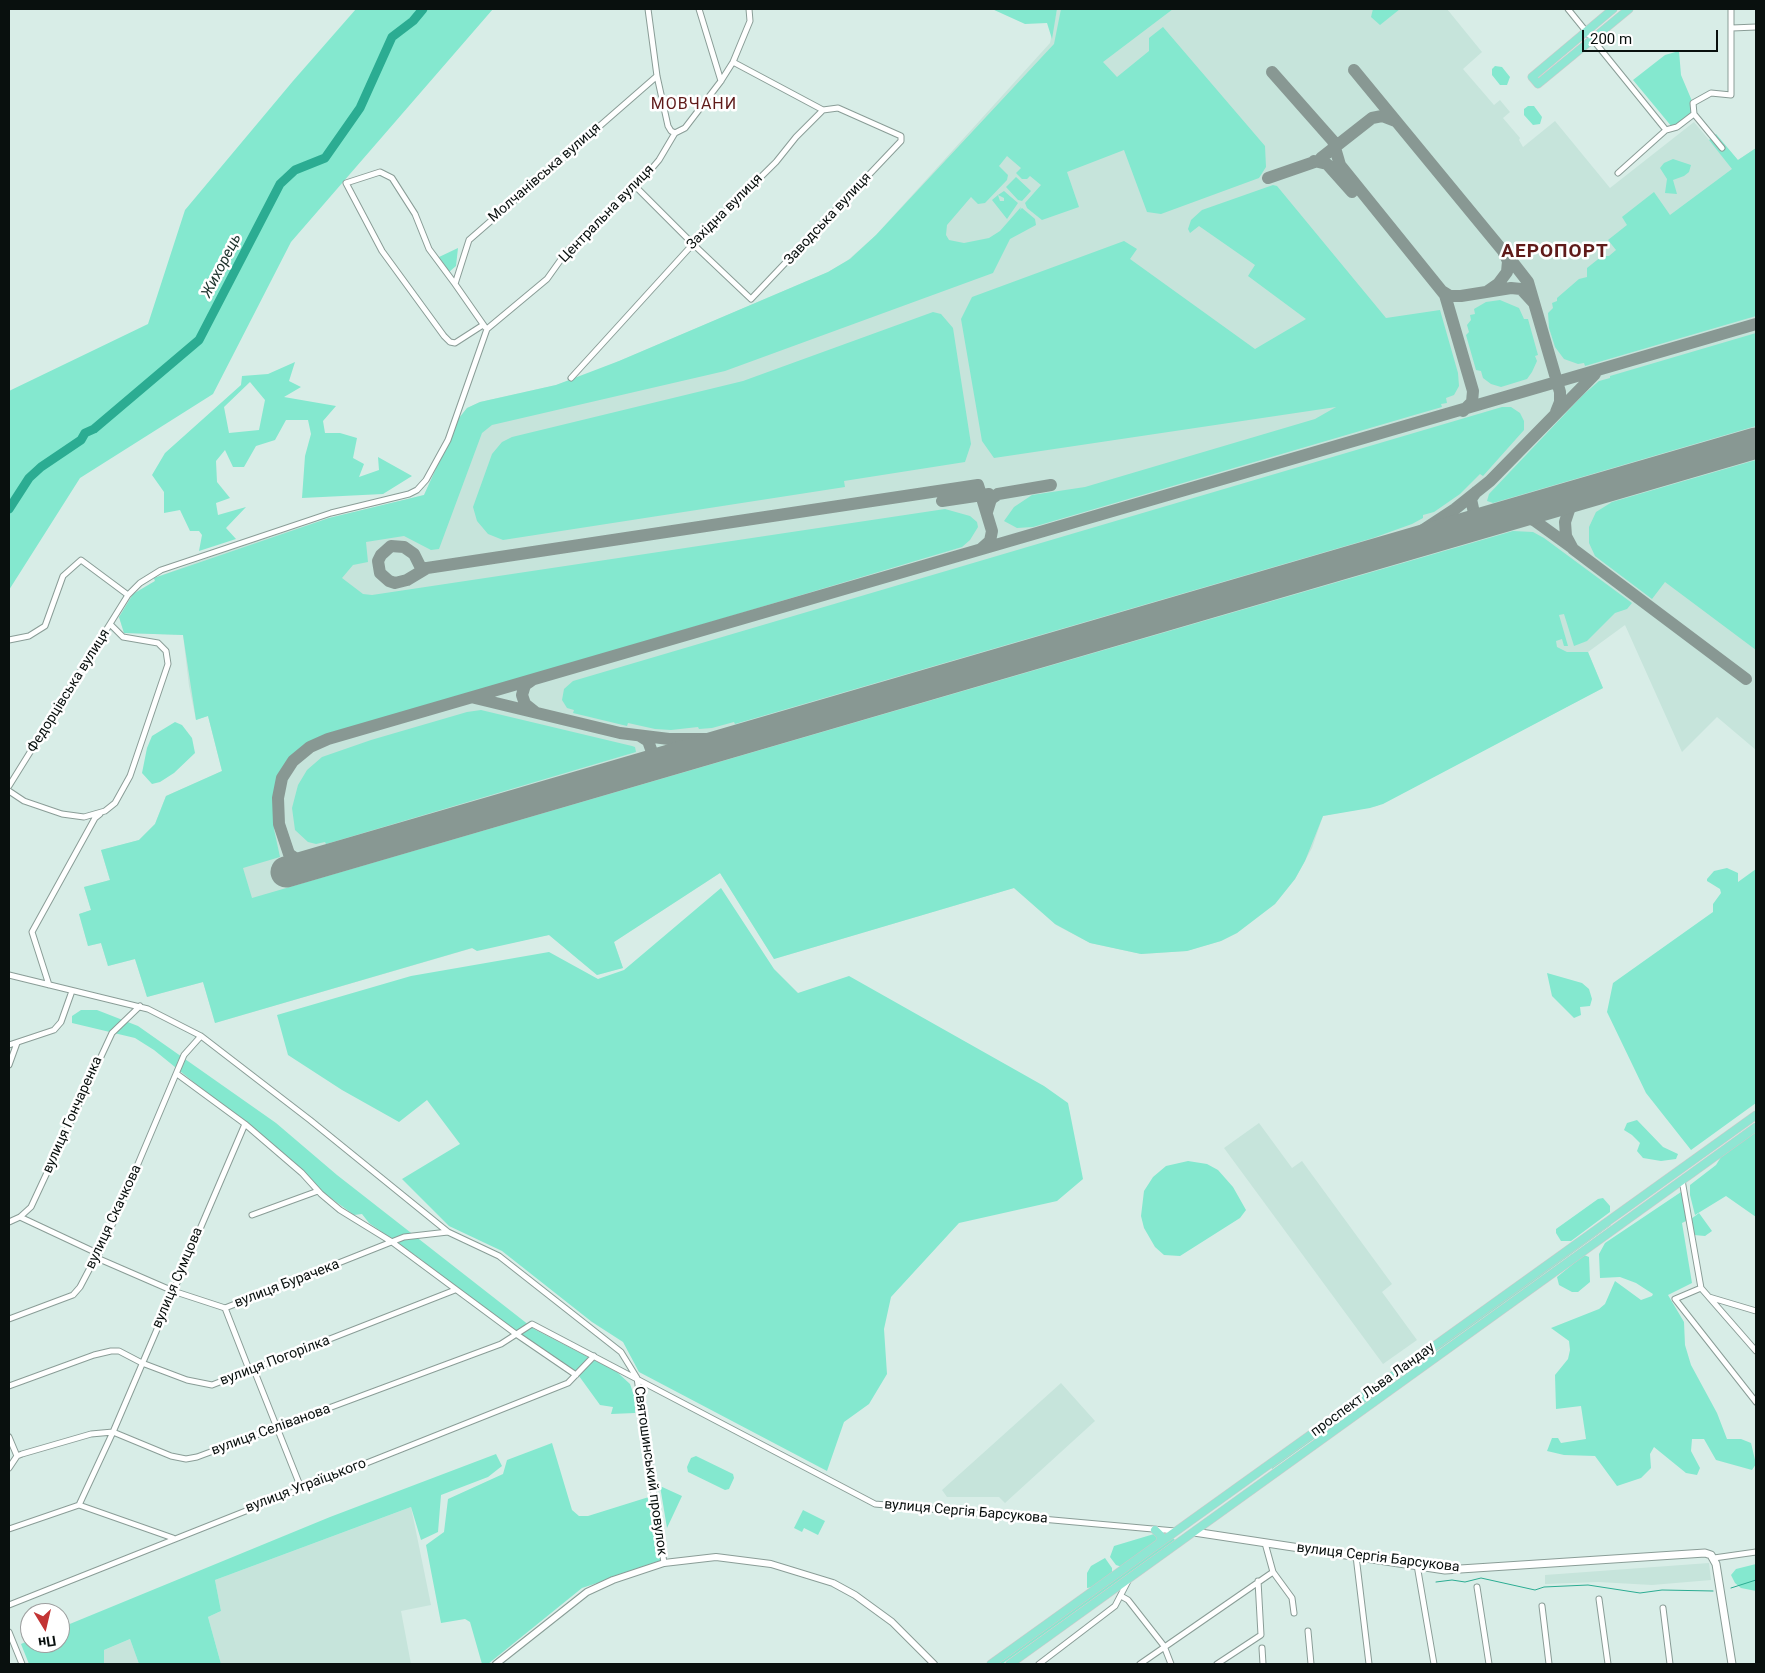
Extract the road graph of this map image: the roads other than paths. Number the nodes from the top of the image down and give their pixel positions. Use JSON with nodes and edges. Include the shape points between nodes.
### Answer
{"nodes":[{"id":1,"x":648,"y":9,"type":"edge"},
{"id":2,"x":699,"y":9,"type":"edge"},
{"id":3,"x":749,"y":9,"type":"edge"},
{"id":4,"x":1568,"y":9,"type":"edge"},
{"id":5,"x":1613,"y":9,"type":"edge"},
{"id":6,"x":1628,"y":9,"type":"edge"},
{"id":7,"x":1731,"y":9,"type":"edge"},
{"id":8,"x":1756,"y":27,"type":"edge"},
{"id":9,"x":1732,"y":28,"type":"junction"},
{"id":10,"x":1586,"y":30,"type":"junction"},
{"id":11,"x":1592,"y":38,"type":"junction"},
{"id":12,"x":733,"y":62,"type":"junction"},
{"id":13,"x":657,"y":76,"type":"junction"},
{"id":14,"x":721,"y":81,"type":"junction"},
{"id":15,"x":823,"y":110,"type":"junction"},
{"id":16,"x":1694,"y":114,"type":"junction"},
{"id":17,"x":1666,"y":130,"type":"junction"},
{"id":18,"x":676,"y":133,"type":"junction"},
{"id":19,"x":1722,"y":148,"type":"dead end"},
{"id":20,"x":1618,"y":173,"type":"dead end"},
{"id":21,"x":636,"y":187,"type":"junction"},
{"id":22,"x":693,"y":244,"type":"junction"},
{"id":23,"x":454,"y":284,"type":"junction"},
{"id":24,"x":485,"y":327,"type":"junction"},
{"id":25,"x":571,"y":378,"type":"dead end"},
{"id":26,"x":128,"y":595,"type":"junction"},
{"id":27,"x":110,"y":624,"type":"junction"},
{"id":28,"x":9,"y":640,"type":"edge"},
{"id":29,"x":9,"y":786,"type":"edge"},
{"id":30,"x":9,"y":792,"type":"edge"},
{"id":31,"x":105,"y":811,"type":"junction"},
{"id":32,"x":9,"y":975,"type":"edge"},
{"id":33,"x":50,"y":985,"type":"junction"},
{"id":34,"x":72,"y":991,"type":"junction"},
{"id":35,"x":140,"y":1006,"type":"junction"},
{"id":36,"x":201,"y":1036,"type":"junction"},
{"id":37,"x":17,"y":1043,"type":"junction"},
{"id":38,"x":9,"y":1045,"type":"edge"},
{"id":39,"x":9,"y":1065,"type":"edge"},
{"id":40,"x":177,"y":1074,"type":"junction"},
{"id":41,"x":1756,"y":1115,"type":"edge"},
{"id":42,"x":245,"y":1124,"type":"junction"},
{"id":43,"x":1756,"y":1127,"type":"edge"},
{"id":44,"x":1682,"y":1179,"type":"junction"},
{"id":45,"x":318,"y":1191,"type":"junction"},
{"id":46,"x":252,"y":1215,"type":"dead end"},
{"id":47,"x":20,"y":1217,"type":"junction"},
{"id":48,"x":1610,"y":1218,"type":"junction"},
{"id":49,"x":9,"y":1222,"type":"edge"},
{"id":50,"x":1617,"y":1227,"type":"junction"},
{"id":51,"x":448,"y":1232,"type":"junction"},
{"id":52,"x":392,"y":1242,"type":"junction"},
{"id":53,"x":98,"y":1256,"type":"junction"},
{"id":54,"x":1701,"y":1288,"type":"junction"},
{"id":55,"x":455,"y":1290,"type":"junction"},
{"id":56,"x":173,"y":1291,"type":"junction"},
{"id":57,"x":1709,"y":1297,"type":"junction"},
{"id":58,"x":225,"y":1308,"type":"junction"},
{"id":59,"x":1756,"y":1311,"type":"edge"},
{"id":60,"x":9,"y":1319,"type":"edge"},
{"id":61,"x":532,"y":1324,"type":"joint"},
{"id":62,"x":516,"y":1334,"type":"junction"},
{"id":63,"x":1756,"y":1351,"type":"edge"},
{"id":64,"x":594,"y":1356,"type":"junction"},
{"id":65,"x":142,"y":1363,"type":"junction"},
{"id":66,"x":252,"y":1371,"type":"junction"},
{"id":67,"x":576,"y":1375,"type":"junction"},
{"id":68,"x":636,"y":1378,"type":"junction"},
{"id":69,"x":9,"y":1386,"type":"edge"},
{"id":70,"x":1756,"y":1402,"type":"edge"},
{"id":71,"x":278,"y":1428,"type":"junction"},
{"id":72,"x":112,"y":1432,"type":"junction"},
{"id":73,"x":9,"y":1437,"type":"edge"},
{"id":74,"x":16,"y":1456,"type":"junction"},
{"id":75,"x":9,"y":1468,"type":"edge"},
{"id":76,"x":1260,"y":1470,"type":"junction"},
{"id":77,"x":1268,"y":1479,"type":"junction"},
{"id":78,"x":301,"y":1488,"type":"junction"},
{"id":79,"x":79,"y":1504,"type":"junction"},
{"id":80,"x":9,"y":1529,"type":"edge"},
{"id":81,"x":1155,"y":1530,"type":"junction"},
{"id":82,"x":1175,"y":1532,"type":"junction"},
{"id":83,"x":1194,"y":1532,"type":"junction"},
{"id":84,"x":173,"y":1538,"type":"junction"},
{"id":85,"x":1160,"y":1542,"type":"junction"},
{"id":86,"x":1266,"y":1543,"type":"junction"},
{"id":87,"x":1756,"y":1552,"type":"edge"},
{"id":88,"x":1356,"y":1556,"type":"junction"},
{"id":89,"x":1712,"y":1556,"type":"junction"},
{"id":90,"x":664,"y":1564,"type":"junction"},
{"id":91,"x":1417,"y":1565,"type":"junction"},
{"id":92,"x":1273,"y":1572,"type":"junction"},
{"id":93,"x":1129,"y":1580,"type":"junction"},
{"id":94,"x":1258,"y":1581,"type":"junction"},
{"id":95,"x":1477,"y":1587,"type":"dead end"},
{"id":96,"x":1121,"y":1596,"type":"junction"},
{"id":97,"x":1599,"y":1599,"type":"dead end"},
{"id":98,"x":9,"y":1605,"type":"edge"},
{"id":99,"x":1542,"y":1606,"type":"dead end"},
{"id":100,"x":1663,"y":1608,"type":"dead end"},
{"id":101,"x":1294,"y":1613,"type":"dead end"},
{"id":102,"x":1308,"y":1631,"type":"dead end"},
{"id":103,"x":9,"y":1632,"type":"edge"},
{"id":104,"x":1164,"y":1646,"type":"junction"},
{"id":105,"x":1262,"y":1648,"type":"dead end"},
{"id":106,"x":22,"y":1664,"type":"edge"},
{"id":107,"x":496,"y":1664,"type":"edge"},
{"id":108,"x":934,"y":1664,"type":"edge"},
{"id":109,"x":990,"y":1664,"type":"edge"},
{"id":110,"x":1010,"y":1664,"type":"edge"},
{"id":111,"x":1039,"y":1664,"type":"edge"},
{"id":112,"x":1140,"y":1664,"type":"edge"},
{"id":113,"x":1171,"y":1664,"type":"edge"},
{"id":114,"x":1217,"y":1664,"type":"edge"},
{"id":115,"x":1263,"y":1664,"type":"edge"},
{"id":116,"x":1311,"y":1664,"type":"edge"},
{"id":117,"x":1369,"y":1664,"type":"edge"},
{"id":118,"x":1434,"y":1664,"type":"edge"},
{"id":119,"x":1489,"y":1664,"type":"edge"},
{"id":120,"x":1549,"y":1664,"type":"edge"},
{"id":121,"x":1608,"y":1664,"type":"edge"},
{"id":122,"x":1670,"y":1664,"type":"edge"},
{"id":123,"x":1732,"y":1664,"type":"edge"}],
"edges":[{"from":1,"to":13,"type":"street"},
{"from":2,"to":14,"type":"street"},
{"from":3,"to":12,"type":"street","name":"Центральна вулиця","via":[[750,21]]},
{"from":4,"to":10,"type":"street"},
{"from":5,"to":10,"type":"main road"},
{"from":6,"to":11,"type":"main road"},
{"from":7,"to":9,"type":"street"},
{"from":8,"to":9,"type":"street"},
{"from":9,"to":16,"type":"street","via":[[1731,95],[1711,92],[1693,103]]},
{"from":10,"to":11,"type":"street"},
{"from":10,"to":11,"type":"main road","via":[[1532,77],[1538,84]]},
{"from":11,"to":17,"type":"street"},
{"from":12,"to":14,"type":"street","name":"Центральна вулиця"},
{"from":12,"to":15,"type":"street"},
{"from":13,"to":18,"type":"street","via":[[668,126]]},
{"from":13,"to":23,"type":"street","name":"Молчанівська вулиця","via":[[469,240]]},
{"from":14,"to":18,"type":"street","name":"Центральна вулиця","via":[[685,128]]},
{"from":15,"to":22,"type":"street","name":"Західна вулиця"},
{"from":15,"to":22,"type":"street","name":"Заводська вулиця","via":[[838,108],[901,136],[901,141],[751,300]]},
{"from":16,"to":17,"type":"street","via":[[1677,127]]},
{"from":16,"to":19,"type":"street"},
{"from":17,"to":20,"type":"street"},
{"from":18,"to":21,"type":"street","name":"Центральна вулиця"},
{"from":21,"to":22,"type":"street"},
{"from":21,"to":24,"type":"street","name":"Центральна вулиця","via":[[568,251],[547,279]]},
{"from":22,"to":25,"type":"street","name":"Західна вулиця"},
{"from":23,"to":24,"type":"street"},
{"from":23,"to":24,"type":"street","via":[[429,248],[415,214],[392,178],[380,172],[346,183],[382,251],[444,336],[455,342]]},
{"from":24,"to":26,"type":"street","name":"Федорцівська вулиця","via":[[460,411],[442,452],[417,490],[331,513],[161,570]]},
{"from":26,"to":27,"type":"street","name":"Федорцівська вулиця"},
{"from":26,"to":28,"type":"street","via":[[81,560],[63,576],[45,626],[29,636]]},
{"from":27,"to":29,"type":"street","name":"Федорцівська вулиця"},
{"from":27,"to":31,"type":"street","via":[[123,637],[158,643],[166,651],[168,664],[130,776],[115,803]]},
{"from":30,"to":31,"type":"street","via":[[24,801],[62,814],[84,818]]},
{"from":31,"to":33,"type":"street","via":[[95,818],[32,932]]},
{"from":32,"to":33,"type":"street"},
{"from":33,"to":34,"type":"street"},
{"from":34,"to":35,"type":"street"},
{"from":34,"to":37,"type":"street","via":[[61,1022],[54,1030]]},
{"from":35,"to":36,"type":"street"},
{"from":35,"to":47,"type":"street","name":"вулиця Гончаренка","via":[[112,1033],[38,1195],[31,1208]]},
{"from":36,"to":40,"type":"street","name":"вулиця Скачкова","via":[[184,1055]]},
{"from":36,"to":51,"type":"street"},
{"from":37,"to":38,"type":"street"},
{"from":37,"to":39,"type":"street"},
{"from":40,"to":42,"type":"street"},
{"from":40,"to":53,"type":"street","name":"вулиця Скачкова"},
{"from":41,"to":48,"type":"main road","name":"проспект Льва Ландау"},
{"from":42,"to":45,"type":"street"},
{"from":42,"to":56,"type":"street","name":"вулиця Сумцова"},
{"from":43,"to":44,"type":"main road","name":"проспект Льва Ландау"},
{"from":44,"to":50,"type":"main road","name":"проспект Льва Ландау"},
{"from":44,"to":54,"type":"street"},
{"from":45,"to":46,"type":"street"},
{"from":45,"to":52,"type":"street","via":[[340,1210]]},
{"from":47,"to":49,"type":"street","name":"вулиця Гончаренка"},
{"from":47,"to":53,"type":"street","name":"вулиця Бурачека"},
{"from":48,"to":50,"type":"main road"},
{"from":48,"to":76,"type":"main road","name":"проспект Льва Ландау"},
{"from":50,"to":77,"type":"main road","name":"проспект Льва Ландау"},
{"from":51,"to":52,"type":"street","name":"вулиця Бурачека","via":[[404,1237]]},
{"from":51,"to":68,"type":"street","via":[[498,1256],[585,1322],[621,1352]]},
{"from":52,"to":55,"type":"street"},
{"from":52,"to":58,"type":"street","name":"вулиця Бурачека"},
{"from":53,"to":56,"type":"street","name":"вулиця Бурачека"},
{"from":53,"to":60,"type":"street","name":"вулиця Скачкова","via":[[73,1295]]},
{"from":54,"to":57,"type":"street"},
{"from":54,"to":70,"type":"street","via":[[1675,1299]]},
{"from":55,"to":62,"type":"street"},
{"from":55,"to":66,"type":"street","name":"вулиця Погорілка"},
{"from":56,"to":58,"type":"street","name":"вулиця Бурачека"},
{"from":56,"to":65,"type":"street","name":"вулиця Сумцова"},
{"from":57,"to":59,"type":"street"},
{"from":57,"to":63,"type":"street"},
{"from":58,"to":66,"type":"street"},
{"from":61,"to":62,"type":"street","name":"вулиця Селіванова"},
{"from":61,"to":64,"type":"street","name":"вулиця Сергія Барсукова"},
{"from":62,"to":67,"type":"street"},
{"from":62,"to":71,"type":"street","name":"вулиця Селіванова","via":[[501,1344]]},
{"from":64,"to":67,"type":"street","name":"вулиця Уграїцького"},
{"from":64,"to":68,"type":"street","name":"вулиця Сергія Барсукова"},
{"from":65,"to":66,"type":"street","name":"вулиця Погорілка","via":[[206,1385]]},
{"from":65,"to":69,"type":"street","name":"вулиця Погорілка","via":[[119,1351],[101,1352]]},
{"from":65,"to":72,"type":"street","name":"вулиця Сумцова"},
{"from":66,"to":71,"type":"street"},
{"from":67,"to":78,"type":"street","name":"вулиця Уграїцького","via":[[568,1383]]},
{"from":68,"to":81,"type":"street","name":"вулиця Сергія Барсукова","via":[[875,1504]]},
{"from":68,"to":90,"type":"street","name":"Святошинський провулок"},
{"from":71,"to":72,"type":"street","name":"вулиця Селіванова","via":[[186,1459],[170,1456]]},
{"from":71,"to":78,"type":"street"},
{"from":72,"to":74,"type":"street","via":[[92,1434]]},
{"from":72,"to":79,"type":"street","name":"вулиця Сумцова"},
{"from":73,"to":74,"type":"street"},
{"from":74,"to":75,"type":"street"},
{"from":76,"to":77,"type":"main road"},
{"from":76,"to":82,"type":"main road","name":"проспект Льва Ландау"},
{"from":77,"to":83,"type":"main road","name":"проспект Льва Ландау"},
{"from":78,"to":84,"type":"street","name":"вулиця Уграїцького"},
{"from":79,"to":80,"type":"street"},
{"from":79,"to":84,"type":"street"},
{"from":81,"to":82,"type":"street","name":"вулиця Сергія Барсукова"},
{"from":81,"to":85,"type":"main road","via":[[1161,1536]]},
{"from":82,"to":83,"type":"main road"},
{"from":82,"to":85,"type":"main road","name":"проспект Льва Ландау"},
{"from":83,"to":86,"type":"main road","name":"вулиця Сергія Барсукова"},
{"from":83,"to":93,"type":"main road","name":"проспект Льва Ландау"},
{"from":84,"to":98,"type":"street","name":"вулиця Уграїцького"},
{"from":85,"to":109,"type":"main road","name":"проспект Льва Ландау"},
{"from":86,"to":88,"type":"main road","name":"вулиця Сергія Барсукова"},
{"from":86,"to":92,"type":"street"},
{"from":87,"to":89,"type":"street"},
{"from":88,"to":91,"type":"main road","name":"вулиця Сергія Барсукова"},
{"from":88,"to":117,"type":"street"},
{"from":89,"to":91,"type":"main road","name":"вулиця Сергія Барсукова","via":[[1698,1552],[1461,1570]]},
{"from":89,"to":123,"type":"main road"},
{"from":90,"to":107,"type":"street","via":[[587,1592]]},
{"from":90,"to":108,"type":"street","via":[[730,1558],[784,1568],[833,1583],[856,1595],[892,1622]]},
{"from":91,"to":118,"type":"street"},
{"from":92,"to":94,"type":"street"},
{"from":92,"to":101,"type":"street","via":[[1292,1598]]},
{"from":93,"to":96,"type":"street"},
{"from":93,"to":110,"type":"main road","name":"проспект Льва Ландау"},
{"from":94,"to":104,"type":"street"},
{"from":94,"to":114,"type":"street","via":[[1262,1635]]},
{"from":95,"to":119,"type":"street"},
{"from":96,"to":104,"type":"street","via":[[1128,1600]]},
{"from":96,"to":111,"type":"street","via":[[1116,1606]]},
{"from":97,"to":121,"type":"street"},
{"from":99,"to":120,"type":"street"},
{"from":100,"to":122,"type":"street"},
{"from":102,"to":116,"type":"street"},
{"from":103,"to":106,"type":"street"},
{"from":104,"to":112,"type":"street"},
{"from":104,"to":113,"type":"street"},
{"from":105,"to":115,"type":"street"}]}
